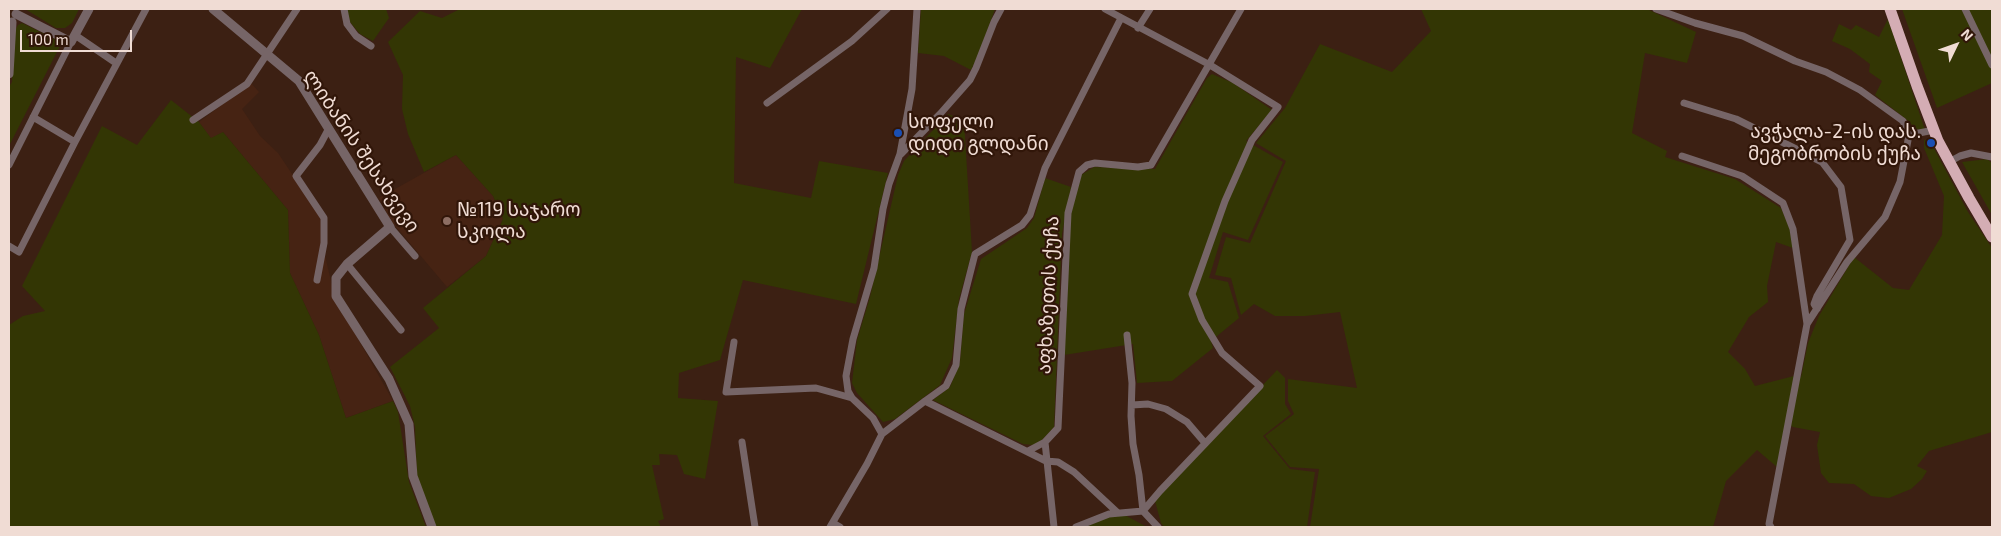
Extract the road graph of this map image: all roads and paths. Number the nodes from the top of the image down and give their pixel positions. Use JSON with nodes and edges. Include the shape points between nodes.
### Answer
{"nodes":[{"id":1,"x":89,"y":9,"type":"edge"},
{"id":2,"x":146,"y":9,"type":"edge"},
{"id":3,"x":212,"y":9,"type":"edge"},
{"id":4,"x":297,"y":9,"type":"edge"},
{"id":5,"x":344,"y":9,"type":"edge"},
{"id":6,"x":887,"y":9,"type":"edge"},
{"id":7,"x":917,"y":9,"type":"edge"},
{"id":8,"x":1001,"y":9,"type":"edge"},
{"id":9,"x":1105,"y":9,"type":"edge"},
{"id":10,"x":1150,"y":9,"type":"edge"},
{"id":11,"x":1242,"y":9,"type":"edge"},
{"id":12,"x":1656,"y":9,"type":"edge"},
{"id":13,"x":1890,"y":9,"type":"edge"},
{"id":14,"x":1965,"y":9,"type":"edge"},
{"id":15,"x":14,"y":18,"type":"edge"},
{"id":16,"x":1121,"y":18,"type":"junction"},
{"id":17,"x":1138,"y":28,"type":"junction"},
{"id":18,"x":73,"y":38,"type":"junction"},
{"id":19,"x":371,"y":46,"type":"dead end"},
{"id":20,"x":1984,"y":51,"type":"junction"},
{"id":21,"x":1992,"y":52,"type":"edge"},
{"id":22,"x":268,"y":54,"type":"junction"},
{"id":23,"x":116,"y":63,"type":"junction"},
{"id":24,"x":1210,"y":65,"type":"junction"},
{"id":25,"x":1992,"y":65,"type":"edge"},
{"id":26,"x":9,"y":74,"type":"edge"},
{"id":27,"x":767,"y":103,"type":"dead end"},
{"id":28,"x":1684,"y":103,"type":"dead end"},
{"id":29,"x":33,"y":117,"type":"junction"},
{"id":30,"x":193,"y":120,"type":"dead end"},
{"id":31,"x":328,"y":130,"type":"junction"},
{"id":32,"x":1934,"y":130,"type":"junction"},
{"id":33,"x":1909,"y":135,"type":"junction"},
{"id":34,"x":75,"y":142,"type":"junction"},
{"id":35,"x":12,"y":151,"type":"edge"},
{"id":36,"x":900,"y":154,"type":"junction"},
{"id":37,"x":1682,"y":156,"type":"dead end"},
{"id":38,"x":1992,"y":157,"type":"edge"},
{"id":39,"x":1949,"y":162,"type":"junction"},
{"id":40,"x":9,"y":165,"type":"edge"},
{"id":41,"x":390,"y":227,"type":"junction"},
{"id":42,"x":1992,"y":237,"type":"edge"},
{"id":43,"x":9,"y":246,"type":"edge"},
{"id":44,"x":415,"y":256,"type":"dead end"},
{"id":45,"x":347,"y":264,"type":"junction"},
{"id":46,"x":317,"y":280,"type":"dead end"},
{"id":47,"x":1816,"y":309,"type":"junction"},
{"id":48,"x":1807,"y":324,"type":"junction"},
{"id":49,"x":400,"y":330,"type":"dead end"},
{"id":50,"x":1127,"y":335,"type":"dead end"},
{"id":51,"x":734,"y":342,"type":"dead end"},
{"id":52,"x":852,"y":398,"type":"junction"},
{"id":53,"x":925,"y":401,"type":"junction"},
{"id":54,"x":1132,"y":405,"type":"junction"},
{"id":55,"x":882,"y":434,"type":"junction"},
{"id":56,"x":742,"y":442,"type":"dead end"},
{"id":57,"x":1046,"y":442,"type":"junction"},
{"id":58,"x":1205,"y":443,"type":"junction"},
{"id":59,"x":1028,"y":452,"type":"junction"},
{"id":60,"x":1046,"y":461,"type":"junction"},
{"id":61,"x":1143,"y":511,"type":"junction"},
{"id":62,"x":1118,"y":512,"type":"junction"},
{"id":63,"x":831,"y":525,"type":"edge"},
{"id":64,"x":432,"y":527,"type":"edge"},
{"id":65,"x":755,"y":527,"type":"edge"},
{"id":66,"x":840,"y":527,"type":"edge"},
{"id":67,"x":1054,"y":527,"type":"edge"},
{"id":68,"x":1076,"y":527,"type":"edge"},
{"id":69,"x":1158,"y":527,"type":"edge"},
{"id":70,"x":1771,"y":527,"type":"edge"}],
"edges":[{"from":1,"to":18,"type":"street"},
{"from":2,"to":23,"type":"street"},
{"from":3,"to":22,"type":"street","name":"ლიბანის შესახვევი"},
{"from":4,"to":22,"type":"street"},
{"from":5,"to":19,"type":"street","via":[[347,24],[356,36]]},
{"from":6,"to":27,"type":"street","via":[[852,41]]},
{"from":7,"to":36,"type":"street","via":[[912,89]]},
{"from":8,"to":36,"type":"street","via":[[970,80]]},
{"from":9,"to":16,"type":"street"},
{"from":10,"to":17,"type":"street"},
{"from":11,"to":24,"type":"street","name":"აფხაზეთის ქუჩა"},
{"from":12,"to":33,"type":"street","via":[[1743,36],[1826,72],[1860,90],[1903,121]]},
{"from":13,"to":32,"type":"highway"},
{"from":14,"to":20,"type":"street"},
{"from":15,"to":18,"type":"street"},
{"from":15,"to":26,"type":"street"},
{"from":16,"to":17,"type":"street"},
{"from":16,"to":53,"type":"street","via":[[1045,168],[1030,215],[1022,225],[975,254],[961,309],[956,365],[946,386]]},
{"from":17,"to":24,"type":"street"},
{"from":18,"to":23,"type":"street"},
{"from":18,"to":29,"type":"street"},
{"from":20,"to":21,"type":"street"},
{"from":20,"to":25,"type":"street"},
{"from":22,"to":30,"type":"street","via":[[247,84]]},
{"from":22,"to":31,"type":"street","name":"ლიბანის შესახვევი","via":[[299,81]]},
{"from":23,"to":34,"type":"street"},
{"from":24,"to":57,"type":"street","name":"აფხაზეთის ქუჩა","via":[[1151,165],[1095,163],[1079,172],[1068,213],[1058,428]]},
{"from":24,"to":58,"type":"street","via":[[1278,107],[1252,140],[1225,201],[1192,294],[1202,320],[1222,353],[1260,386]]},
{"from":28,"to":47,"type":"street","via":[[1736,119],[1822,162],[1841,187],[1850,240],[1817,296]]},
{"from":29,"to":34,"type":"street"},
{"from":29,"to":35,"type":"street"},
{"from":31,"to":41,"type":"street","name":"ლიბანის შესახვევი"},
{"from":31,"to":46,"type":"street","via":[[296,176],[324,218],[324,243]]},
{"from":32,"to":33,"type":"street"},
{"from":32,"to":39,"type":"highway"},
{"from":33,"to":47,"type":"street","via":[[1900,182],[1885,217],[1847,262]]},
{"from":34,"to":43,"type":"street","via":[[19,252]]},
{"from":35,"to":40,"type":"street"},
{"from":36,"to":52,"type":"street","via":[[883,209],[872,276],[852,339],[846,383]]},
{"from":37,"to":48,"type":"street","via":[[1742,176],[1783,203],[1794,229]]},
{"from":38,"to":39,"type":"street","via":[[1971,153]]},
{"from":39,"to":42,"type":"highway"},
{"from":41,"to":44,"type":"street","name":"ლიბანის შესახვევი"},
{"from":41,"to":45,"type":"street"},
{"from":45,"to":49,"type":"street"},
{"from":45,"to":64,"type":"street","via":[[336,278],[336,296],[389,379],[409,424],[413,476]]},
{"from":47,"to":48,"type":"street"},
{"from":48,"to":70,"type":"street"},
{"from":50,"to":54,"type":"street"},
{"from":51,"to":52,"type":"street","via":[[726,392],[816,388]]},
{"from":52,"to":55,"type":"street","via":[[873,418]]},
{"from":53,"to":55,"type":"street"},
{"from":53,"to":59,"type":"street"},
{"from":54,"to":58,"type":"street","via":[[1148,404],[1166,409],[1186,422]]},
{"from":54,"to":61,"type":"street","via":[[1133,444]]},
{"from":55,"to":63,"type":"street"},
{"from":56,"to":65,"type":"street"},
{"from":57,"to":59,"type":"street"},
{"from":57,"to":60,"type":"street"},
{"from":58,"to":61,"type":"street"},
{"from":59,"to":60,"type":"street"},
{"from":60,"to":62,"type":"street","via":[[1058,462],[1074,472]]},
{"from":60,"to":67,"type":"street"},
{"from":61,"to":62,"type":"street"},
{"from":61,"to":69,"type":"street"},
{"from":62,"to":68,"type":"street"},
{"from":63,"to":66,"type":"street"}]}
